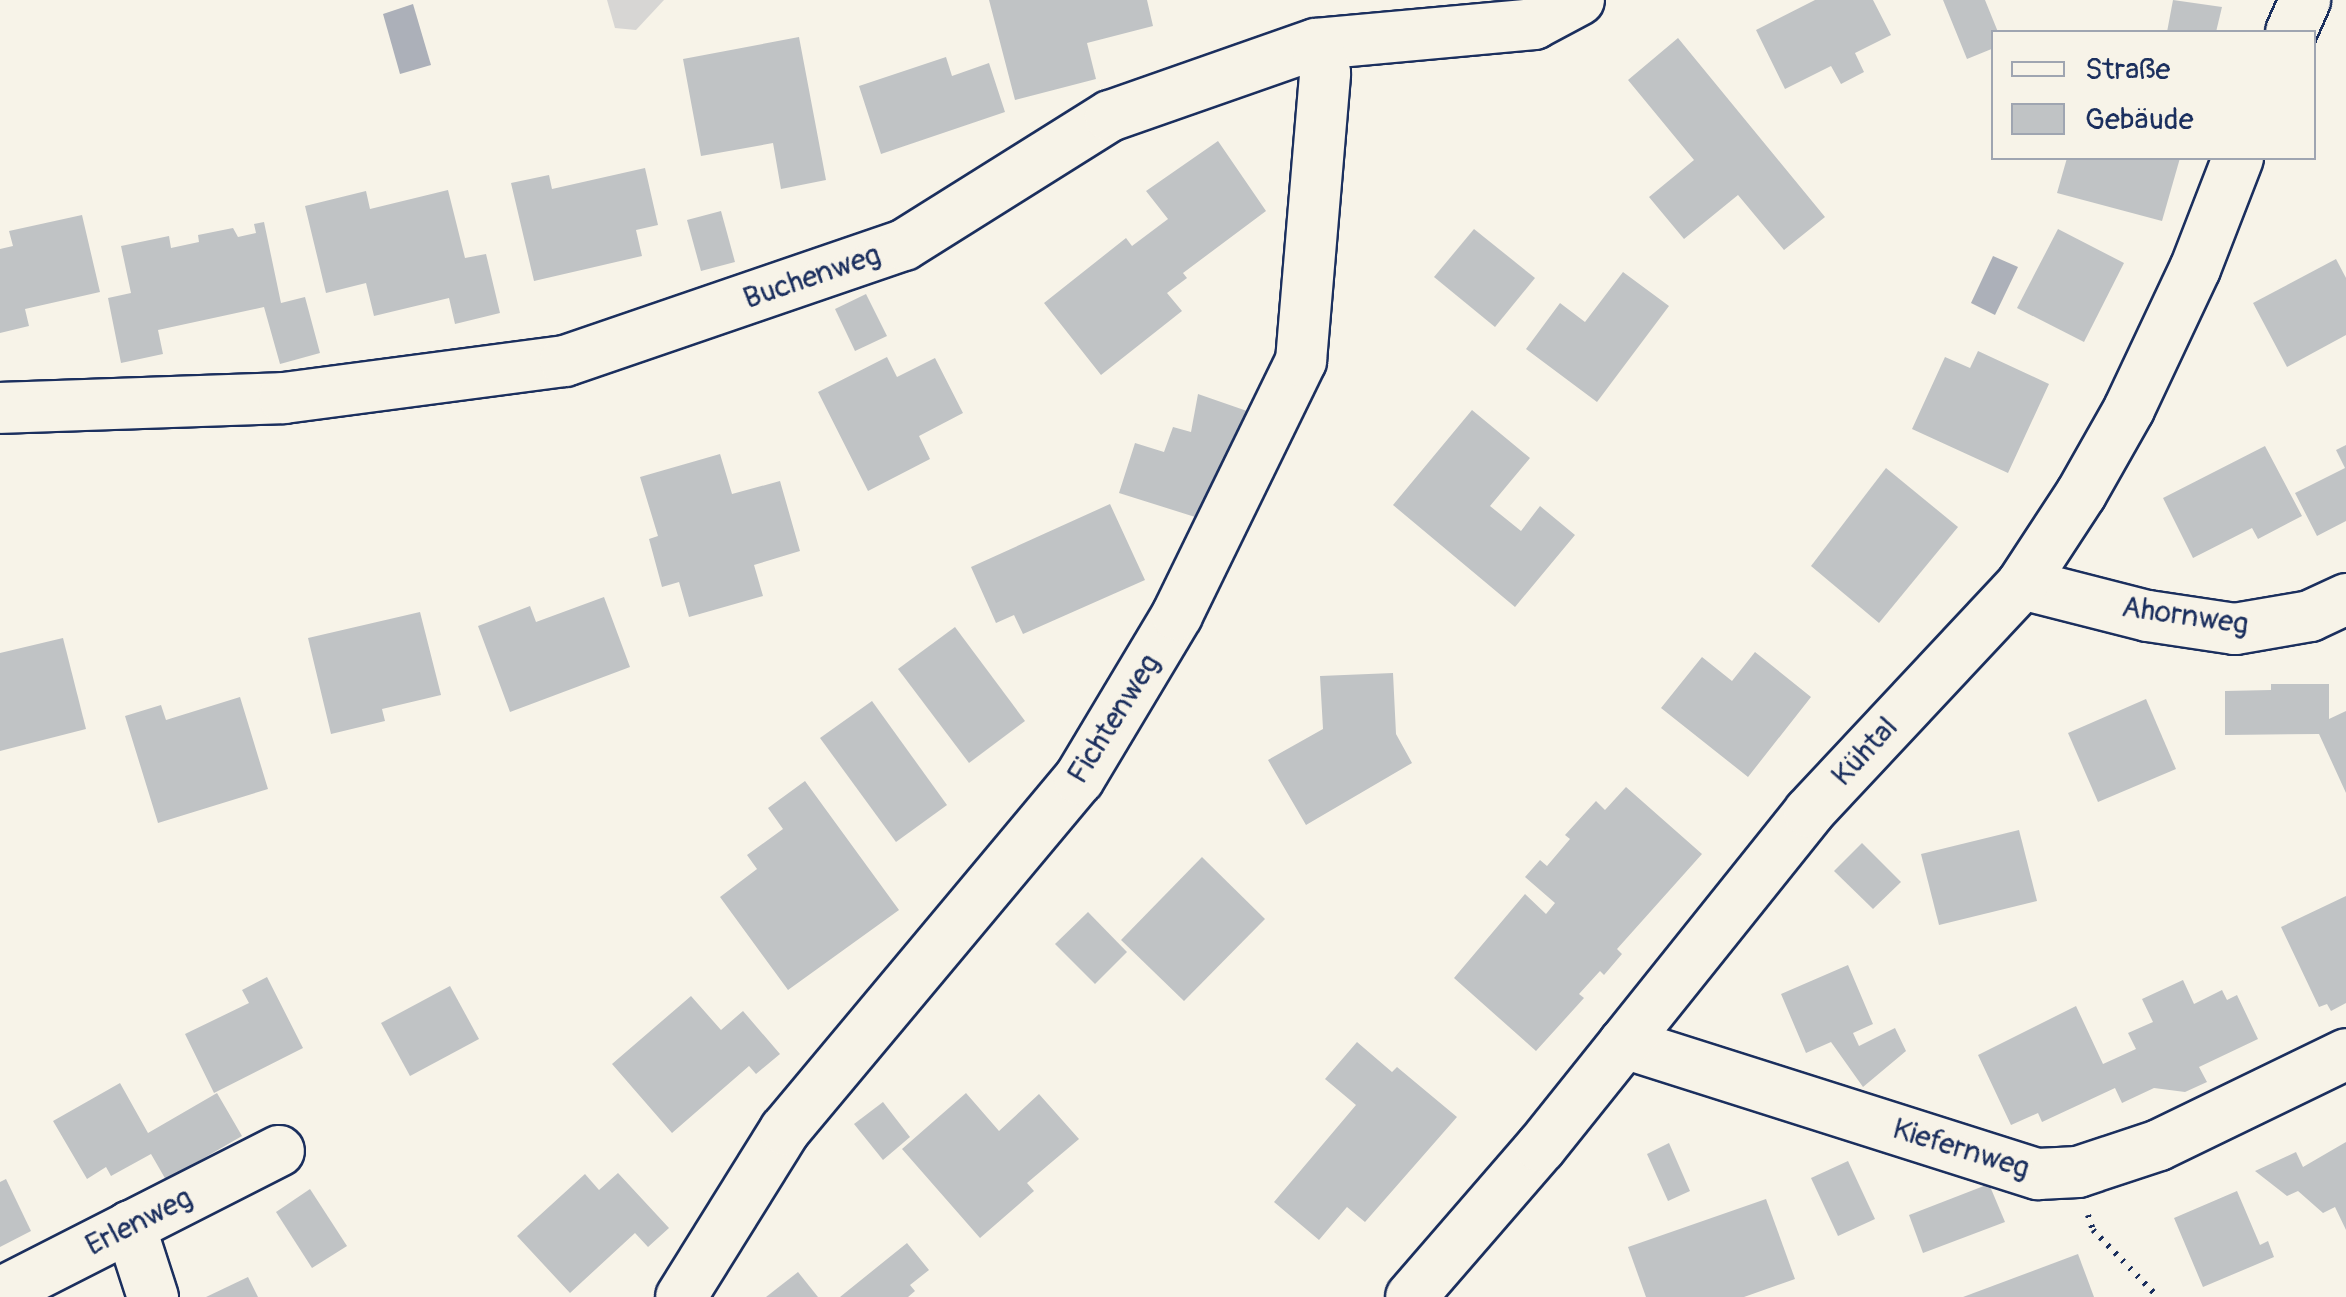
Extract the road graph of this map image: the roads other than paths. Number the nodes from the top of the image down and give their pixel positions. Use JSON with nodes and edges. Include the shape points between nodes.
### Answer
{"nodes":[{"id":1,"x":1579,"y":0,"type":"edge"},
{"id":2,"x":2305,"y":0,"type":"edge"},
{"id":3,"x":2292,"y":30,"type":"edge"},
{"id":4,"x":1316,"y":44,"type":"junction"},
{"id":5,"x":2237,"y":160,"type":"edge"},
{"id":6,"x":0,"y":408,"type":"edge"},
{"id":7,"x":2022,"y":584,"type":"junction"},
{"id":8,"x":2346,"y":599,"type":"edge"},
{"id":9,"x":1624,"y":1043,"type":"junction"},
{"id":10,"x":2346,"y":1054,"type":"edge"},
{"id":11,"x":278,"y":1151,"type":"dead end"},
{"id":12,"x":130,"y":1226,"type":"junction"},
{"id":13,"x":0,"y":1293,"type":"edge"},
{"id":14,"x":153,"y":1297,"type":"edge"},
{"id":15,"x":681,"y":1297,"type":"edge"},
{"id":16,"x":1410,"y":1297,"type":"edge"}],
"edges":[{"from":1,"to":4,"type":"street","name":"Buchenweg","via":[[1534,24]]},
{"from":2,"to":3,"type":"street"},
{"from":4,"to":6,"type":"street","name":"Buchenweg","via":[[1110,116],[904,245],[565,362],[284,398]]},
{"from":4,"to":15,"type":"street","name":"Fichtenweg","via":[[1325,73],[1302,362],[1177,615],[1080,780],[785,1130]]},
{"from":5,"to":7,"type":"street","name":"Kühtal","via":[[2129,408]]},
{"from":7,"to":8,"type":"street","name":"Ahornweg","via":[[2148,616],[2235,629],[2310,616]]},
{"from":7,"to":9,"type":"street","name":"Kühtal","via":[[1810,812]]},
{"from":9,"to":10,"type":"street","name":"Kiefernweg","via":[[2038,1174],[2078,1172],[2160,1145]]},
{"from":9,"to":16,"type":"street","name":"Kühtal"},
{"from":11,"to":12,"type":"street","name":"Erlenweg"},
{"from":12,"to":13,"type":"street","name":"Erlenweg"},
{"from":12,"to":14,"type":"street"}]}
